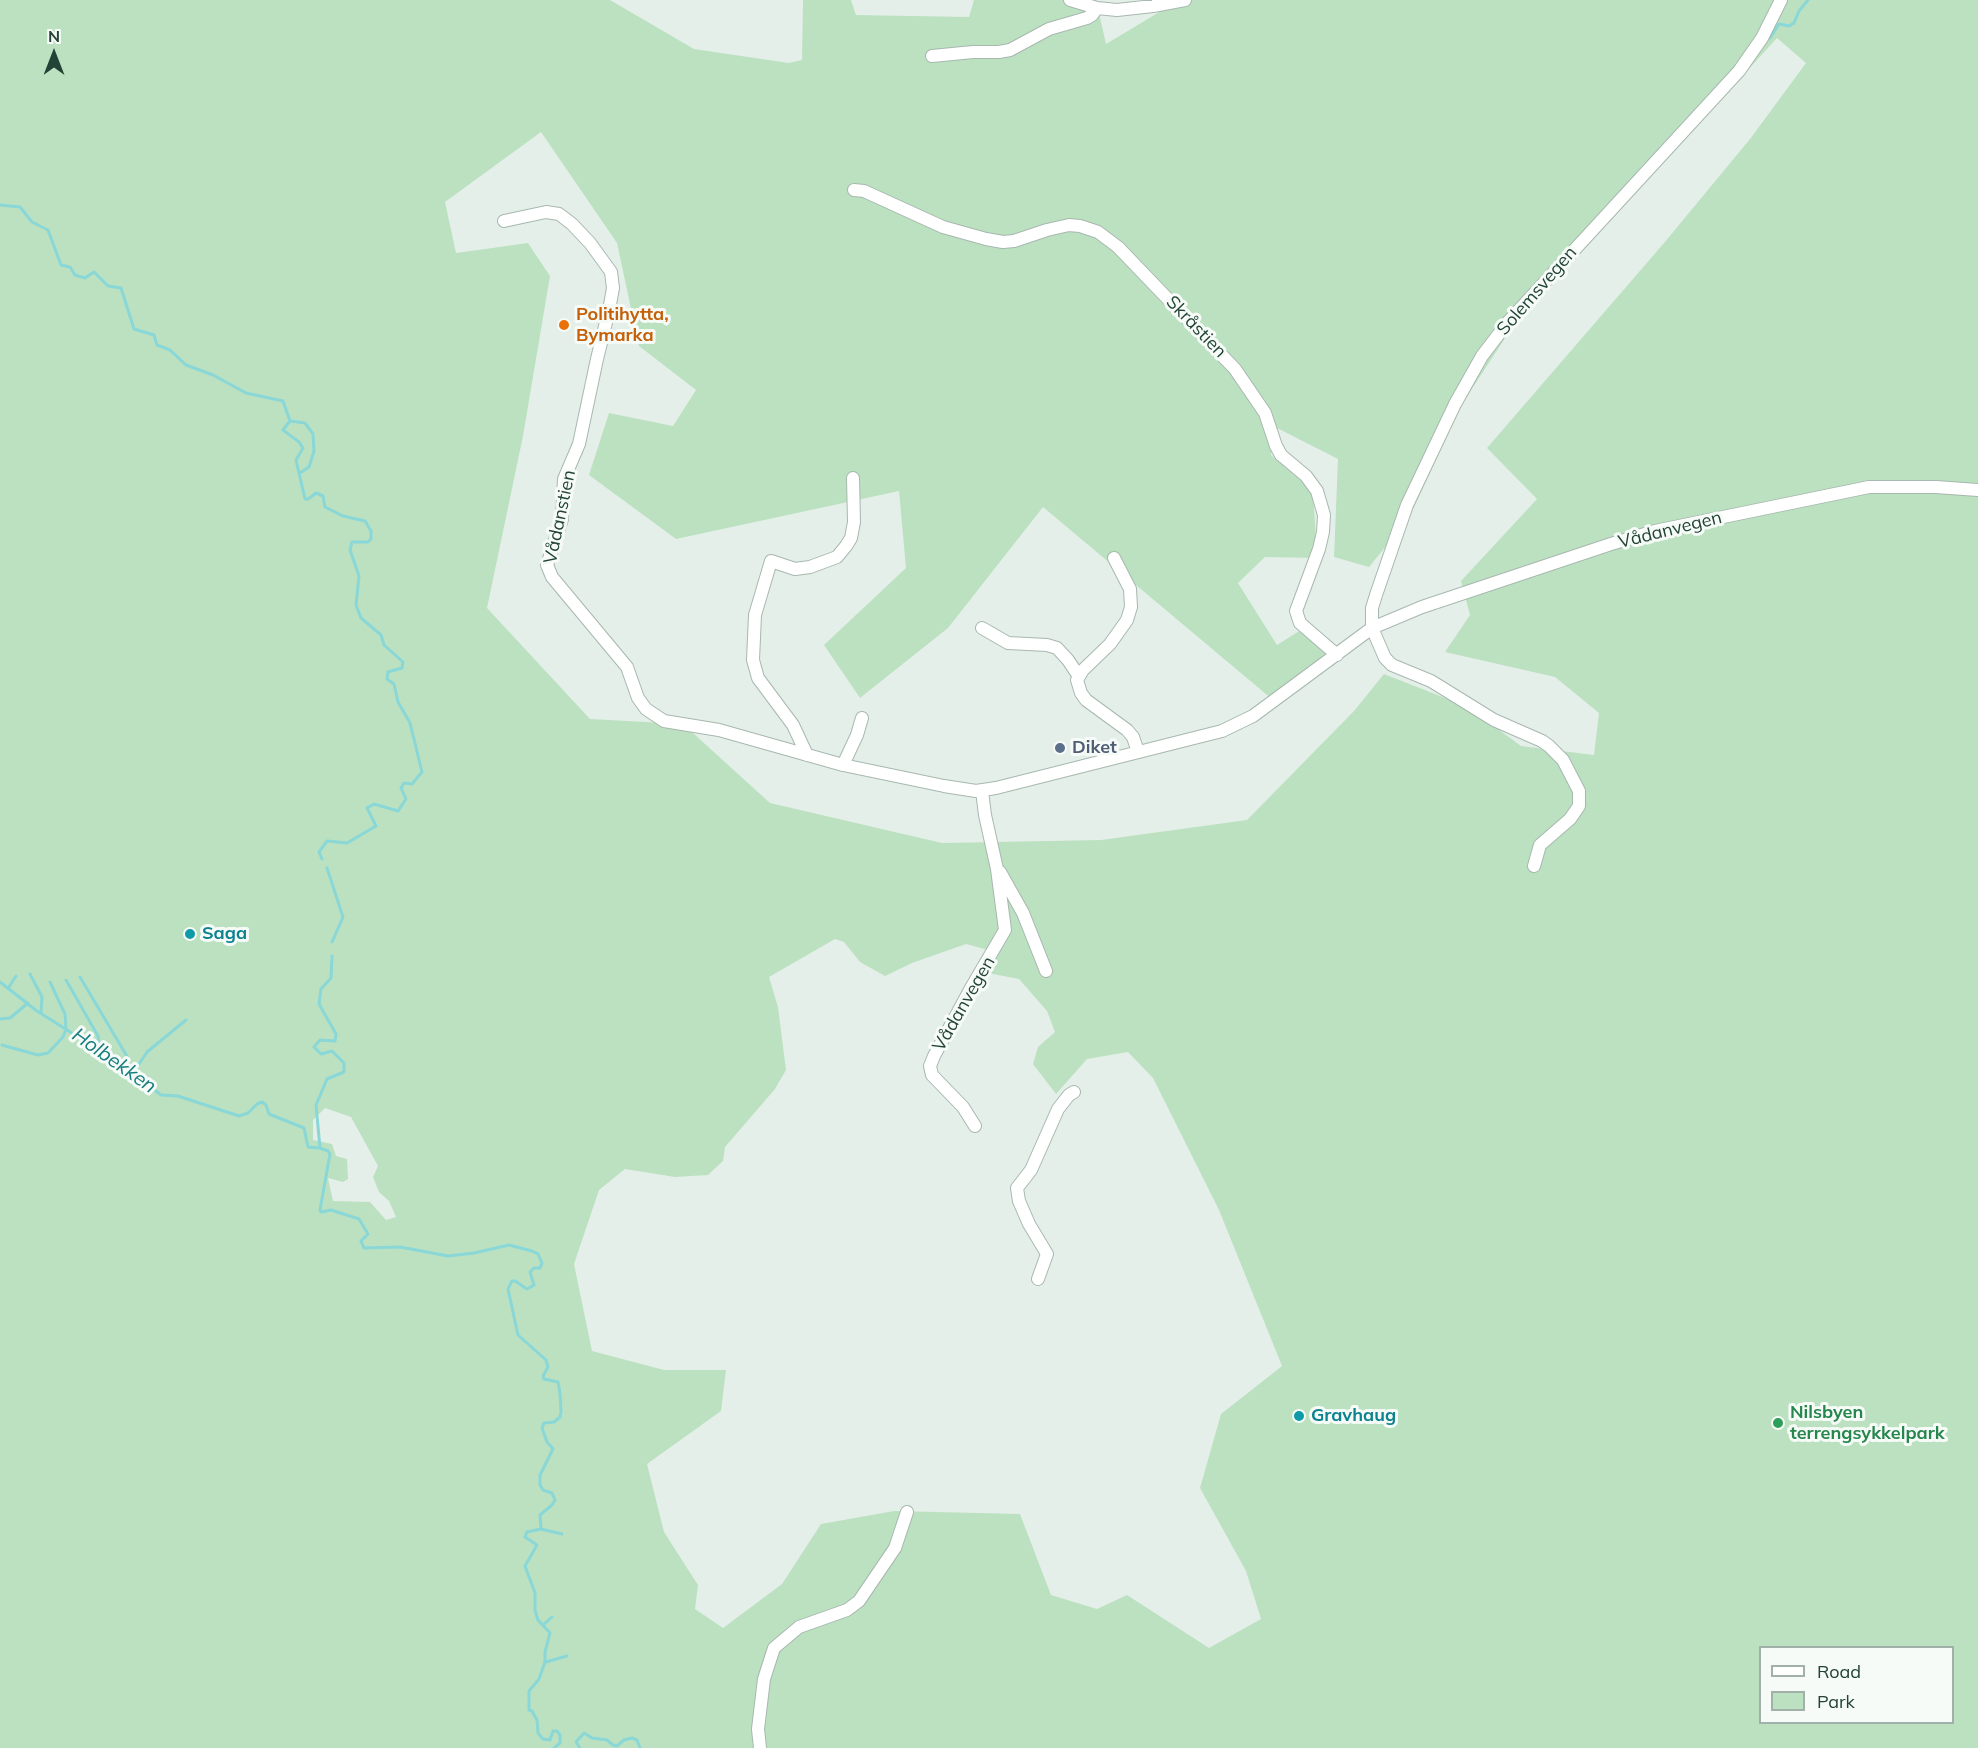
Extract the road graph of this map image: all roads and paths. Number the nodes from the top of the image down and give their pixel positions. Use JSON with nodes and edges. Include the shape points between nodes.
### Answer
{"nodes":[{"id":1,"x":1070,"y":0,"type":"edge"},
{"id":2,"x":1185,"y":0,"type":"edge"},
{"id":3,"x":1781,"y":0,"type":"edge"},
{"id":4,"x":1097,"y":8,"type":"junction"},
{"id":5,"x":932,"y":56,"type":"dead end"},
{"id":6,"x":854,"y":190,"type":"dead end"},
{"id":7,"x":504,"y":221,"type":"dead end"},
{"id":8,"x":853,"y":478,"type":"dead end"},
{"id":9,"x":1978,"y":490,"type":"edge"},
{"id":10,"x":1114,"y":558,"type":"dead end"},
{"id":11,"x":982,"y":628,"type":"dead end"},
{"id":12,"x":1372,"y":628,"type":"junction"},
{"id":13,"x":1337,"y":655,"type":"junction"},
{"id":14,"x":1078,"y":675,"type":"junction"},
{"id":15,"x":862,"y":718,"type":"dead end"},
{"id":16,"x":659,"y":719,"type":"joint"},
{"id":17,"x":1138,"y":752,"type":"junction"},
{"id":18,"x":807,"y":755,"type":"junction"},
{"id":19,"x":843,"y":765,"type":"junction"},
{"id":20,"x":982,"y":791,"type":"junction"},
{"id":21,"x":1534,"y":866,"type":"dead end"},
{"id":22,"x":997,"y":869,"type":"junction"},
{"id":23,"x":1046,"y":971,"type":"dead end"},
{"id":24,"x":1074,"y":1092,"type":"dead end"},
{"id":25,"x":975,"y":1126,"type":"dead end"},
{"id":26,"x":1038,"y":1280,"type":"dead end"},
{"id":27,"x":907,"y":1512,"type":"dead end"},
{"id":28,"x":760,"y":1748,"type":"edge"}],
"edges":[{"from":1,"to":4,"type":"street"},
{"from":2,"to":4,"type":"street","via":[[1134,8]]},
{"from":3,"to":12,"type":"street","name":"Solemsvegen","via":[[1739,71],[1514,315],[1482,356],[1407,506],[1372,608]]},
{"from":4,"to":5,"type":"street","via":[[1087,18],[1049,29],[1010,50]]},
{"from":6,"to":13,"type":"street","name":"Skråstien","via":[[864,190],[944,226],[986,239],[1014,241],[1070,225],[1098,232],[1118,247],[1236,369],[1265,413],[1275,446],[1317,491],[1324,515],[1323,532],[1296,611],[1300,623]]},
{"from":7,"to":16,"type":"street","name":"Vådanstien","via":[[559,214],[590,243],[610,272],[613,288],[609,310],[579,444],[564,479],[562,519],[547,565],[552,577],[627,667],[638,698]]},
{"from":8,"to":18,"type":"street","via":[[854,522],[846,546],[837,557],[810,567],[795,569],[771,561],[755,615],[753,660],[758,678],[793,725]]},
{"from":9,"to":12,"type":"street","name":"Vådanvegen","via":[[1869,487],[1655,531],[1422,607]]},
{"from":10,"to":14,"type":"street","via":[[1130,589],[1128,620]]},
{"from":11,"to":14,"type":"street","via":[[1008,643],[1057,648]]},
{"from":12,"to":13,"type":"street","name":"Vådanvegen"},
{"from":12,"to":21,"type":"street","via":[[1392,665],[1431,681],[1494,720],[1542,741],[1563,760],[1579,791],[1579,806],[1540,845]]},
{"from":13,"to":17,"type":"street","name":"Vådanvegen","via":[[1238,724]]},
{"from":14,"to":17,"type":"street","via":[[1078,685],[1086,700],[1127,730]]},
{"from":15,"to":19,"type":"street"},
{"from":16,"to":18,"type":"street","name":"Vådanvegen","via":[[719,730]]},
{"from":17,"to":20,"type":"street","name":"Vådanvegen"},
{"from":18,"to":19,"type":"street","name":"Vådanvegen"},
{"from":19,"to":20,"type":"street","name":"Vådanvegen"},
{"from":20,"to":22,"type":"street","name":"Vådanvegen"},
{"from":22,"to":23,"type":"street","name":"Vådanvegen","via":[[1023,913]]},
{"from":22,"to":25,"type":"street","name":"Vådanvegen","via":[[1004,934],[970,988],[931,1064],[932,1075],[963,1107]]},
{"from":24,"to":26,"type":"street","via":[[1058,1109],[1031,1170],[1017,1188],[1029,1224],[1047,1254]]},
{"from":27,"to":28,"type":"street","via":[[895,1548],[859,1601],[847,1610],[799,1626],[774,1648],[764,1679],[758,1729]]}]}
